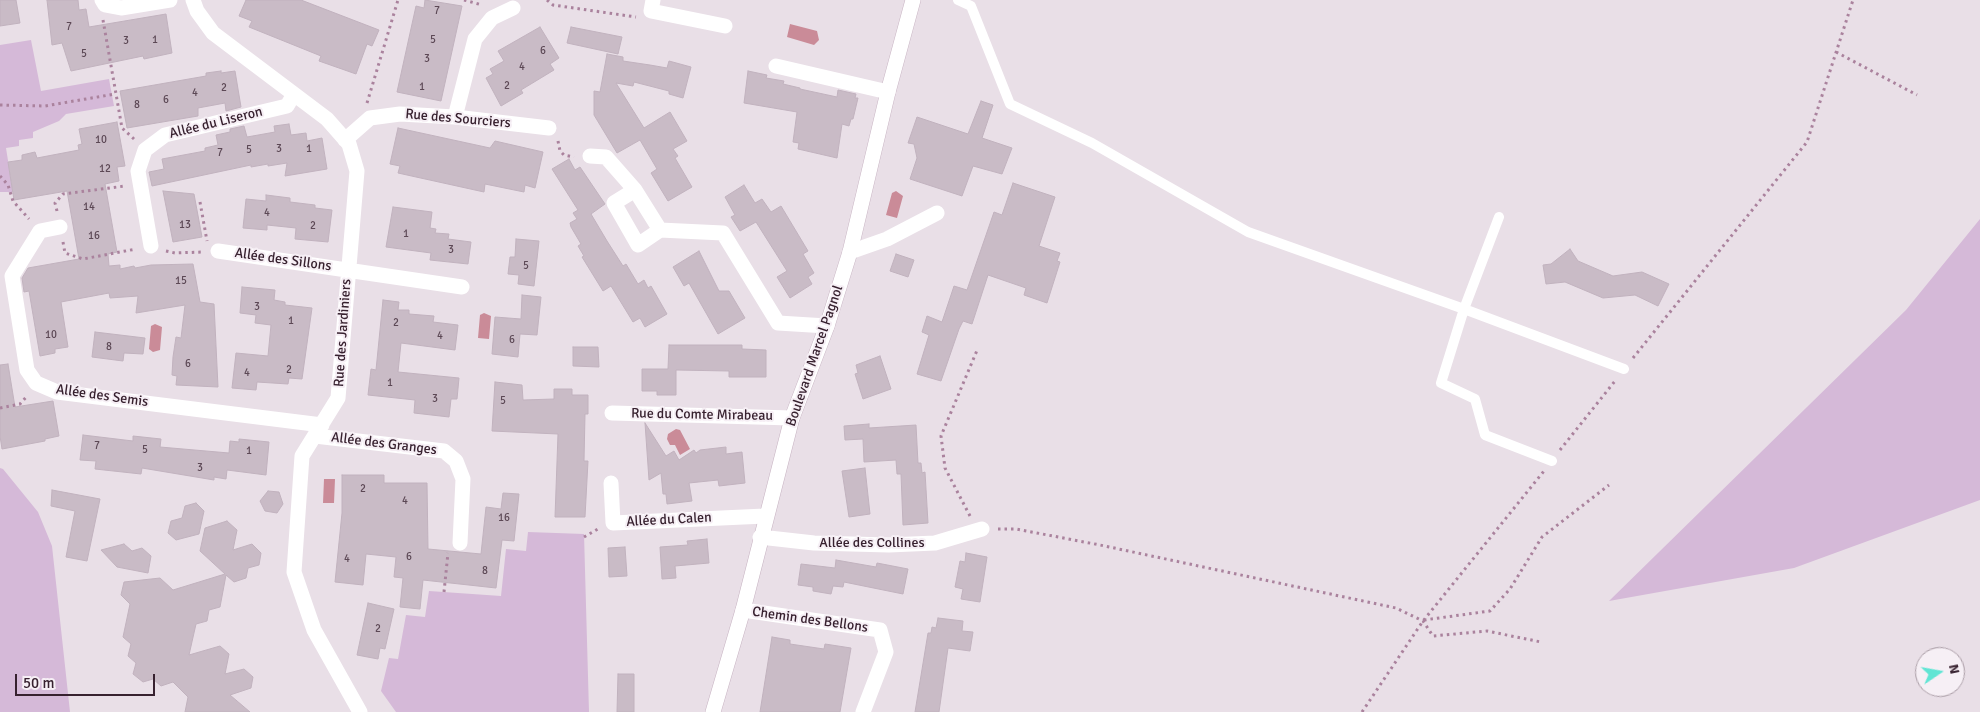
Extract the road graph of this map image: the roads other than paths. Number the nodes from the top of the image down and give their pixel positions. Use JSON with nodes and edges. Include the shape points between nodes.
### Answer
{"nodes":[{"id":1,"x":170,"y":0,"type":"edge"},
{"id":2,"x":193,"y":0,"type":"edge"},
{"id":3,"x":913,"y":0,"type":"edge"},
{"id":4,"x":958,"y":0,"type":"edge"},
{"id":5,"x":104,"y":2,"type":"edge"},
{"id":6,"x":652,"y":5,"type":"edge"},
{"id":7,"x":513,"y":8,"type":"dead end"},
{"id":8,"x":725,"y":26,"type":"dead end"},
{"id":9,"x":776,"y":66,"type":"dead end"},
{"id":10,"x":888,"y":92,"type":"junction"},
{"id":11,"x":294,"y":94,"type":"junction"},
{"id":12,"x":455,"y":117,"type":"junction"},
{"id":13,"x":549,"y":128,"type":"road end"},
{"id":14,"x":345,"y":140,"type":"junction"},
{"id":15,"x":584,"y":156,"type":"road end"},
{"id":16,"x":635,"y":190,"type":"junction"},
{"id":17,"x":937,"y":213,"type":"dead end"},
{"id":18,"x":1499,"y":217,"type":"dead end"},
{"id":19,"x":60,"y":227,"type":"road end"},
{"id":20,"x":660,"y":230,"type":"junction"},
{"id":21,"x":151,"y":246,"type":"road end"},
{"id":22,"x":213,"y":251,"type":"road end"},
{"id":23,"x":850,"y":252,"type":"junction"},
{"id":24,"x":348,"y":270,"type":"junction"},
{"id":25,"x":462,"y":287,"type":"dead end"},
{"id":26,"x":1464,"y":309,"type":"junction"},
{"id":27,"x":827,"y":326,"type":"junction"},
{"id":28,"x":1624,"y":369,"type":"dead end"},
{"id":29,"x":612,"y":412,"type":"dead end"},
{"id":30,"x":792,"y":418,"type":"junction"},
{"id":31,"x":318,"y":431,"type":"junction"},
{"id":32,"x":1552,"y":461,"type":"dead end"},
{"id":33,"x":611,"y":483,"type":"dead end"},
{"id":34,"x":765,"y":516,"type":"junction"},
{"id":35,"x":982,"y":529,"type":"road end"},
{"id":36,"x":760,"y":537,"type":"junction"},
{"id":37,"x":460,"y":543,"type":"road end"},
{"id":38,"x":743,"y":610,"type":"junction"},
{"id":39,"x":360,"y":712,"type":"edge"},
{"id":40,"x":713,"y":712,"type":"edge"},
{"id":41,"x":862,"y":712,"type":"edge"}],
"edges":[{"from":1,"to":5,"type":"street","via":[[121,8]]},
{"from":2,"to":11,"type":"street","name":"Rue des Jardiniers","via":[[213,33]]},
{"from":3,"to":10,"type":"street","name":"Boulevard Marcel Pagnol"},
{"from":4,"to":26,"type":"lane","via":[[971,6],[1010,104],[1092,143],[1248,232]]},
{"from":6,"to":8,"type":"street"},
{"from":7,"to":12,"type":"street","via":[[492,18],[475,39]]},
{"from":9,"to":10,"type":"street"},
{"from":10,"to":23,"type":"street","name":"Boulevard Marcel Pagnol"},
{"from":11,"to":14,"type":"street","name":"Rue des Jardiniers","via":[[327,119]]},
{"from":11,"to":21,"type":"street","name":"Allée du Liseron","via":[[287,106],[165,135],[145,150],[138,171]]},
{"from":12,"to":13,"type":"street","name":"Rue des Sourciers"},
{"from":12,"to":14,"type":"street","name":"Rue des Sourciers","via":[[400,114],[370,118]]},
{"from":14,"to":24,"type":"street","name":"Rue des Jardiniers","via":[[357,172]]},
{"from":15,"to":16,"type":"street","via":[[606,157]]},
{"from":16,"to":20,"type":"street"},
{"from":16,"to":20,"type":"street","via":[[614,203],[638,245]]},
{"from":17,"to":23,"type":"street","via":[[887,239]]},
{"from":18,"to":26,"type":"lane"},
{"from":19,"to":31,"type":"street","name":"Allée des Semis","via":[[40,231],[12,276],[27,370],[39,384],[56,392]]},
{"from":20,"to":27,"type":"street","via":[[723,233],[778,323]]},
{"from":22,"to":24,"type":"street","name":"Allée des Sillons"},
{"from":23,"to":27,"type":"street","name":"Boulevard Marcel Pagnol"},
{"from":24,"to":25,"type":"street","name":"Allée des Sillons"},
{"from":24,"to":31,"type":"street","name":"Rue des Jardiniers","via":[[338,398]]},
{"from":26,"to":28,"type":"lane"},
{"from":26,"to":32,"type":"lane","via":[[1441,383],[1476,399],[1485,435]]},
{"from":27,"to":30,"type":"street","name":"Boulevard Marcel Pagnol"},
{"from":29,"to":30,"type":"street","name":"Rue du Comte Mirabeau"},
{"from":30,"to":34,"type":"street","name":"Boulevard Marcel Pagnol"},
{"from":31,"to":37,"type":"street","name":"Allée des Granges","via":[[444,451],[456,461],[463,479]]},
{"from":31,"to":39,"type":"street","name":"Rue des Jardiniers","via":[[302,456],[294,572],[314,630]]},
{"from":33,"to":34,"type":"street","name":"Allée du Calen","via":[[613,523]]},
{"from":34,"to":36,"type":"street","name":"Boulevard Marcel Pagnol"},
{"from":35,"to":36,"type":"street","name":"Allée des Collines","via":[[935,543],[889,545],[814,543]]},
{"from":36,"to":38,"type":"street","name":"Boulevard Marcel Pagnol"},
{"from":38,"to":40,"type":"street","name":"Boulevard Marcel Pagnol"},
{"from":38,"to":41,"type":"street","name":"Chemin des Bellons","via":[[880,630],[886,652]]}]}
